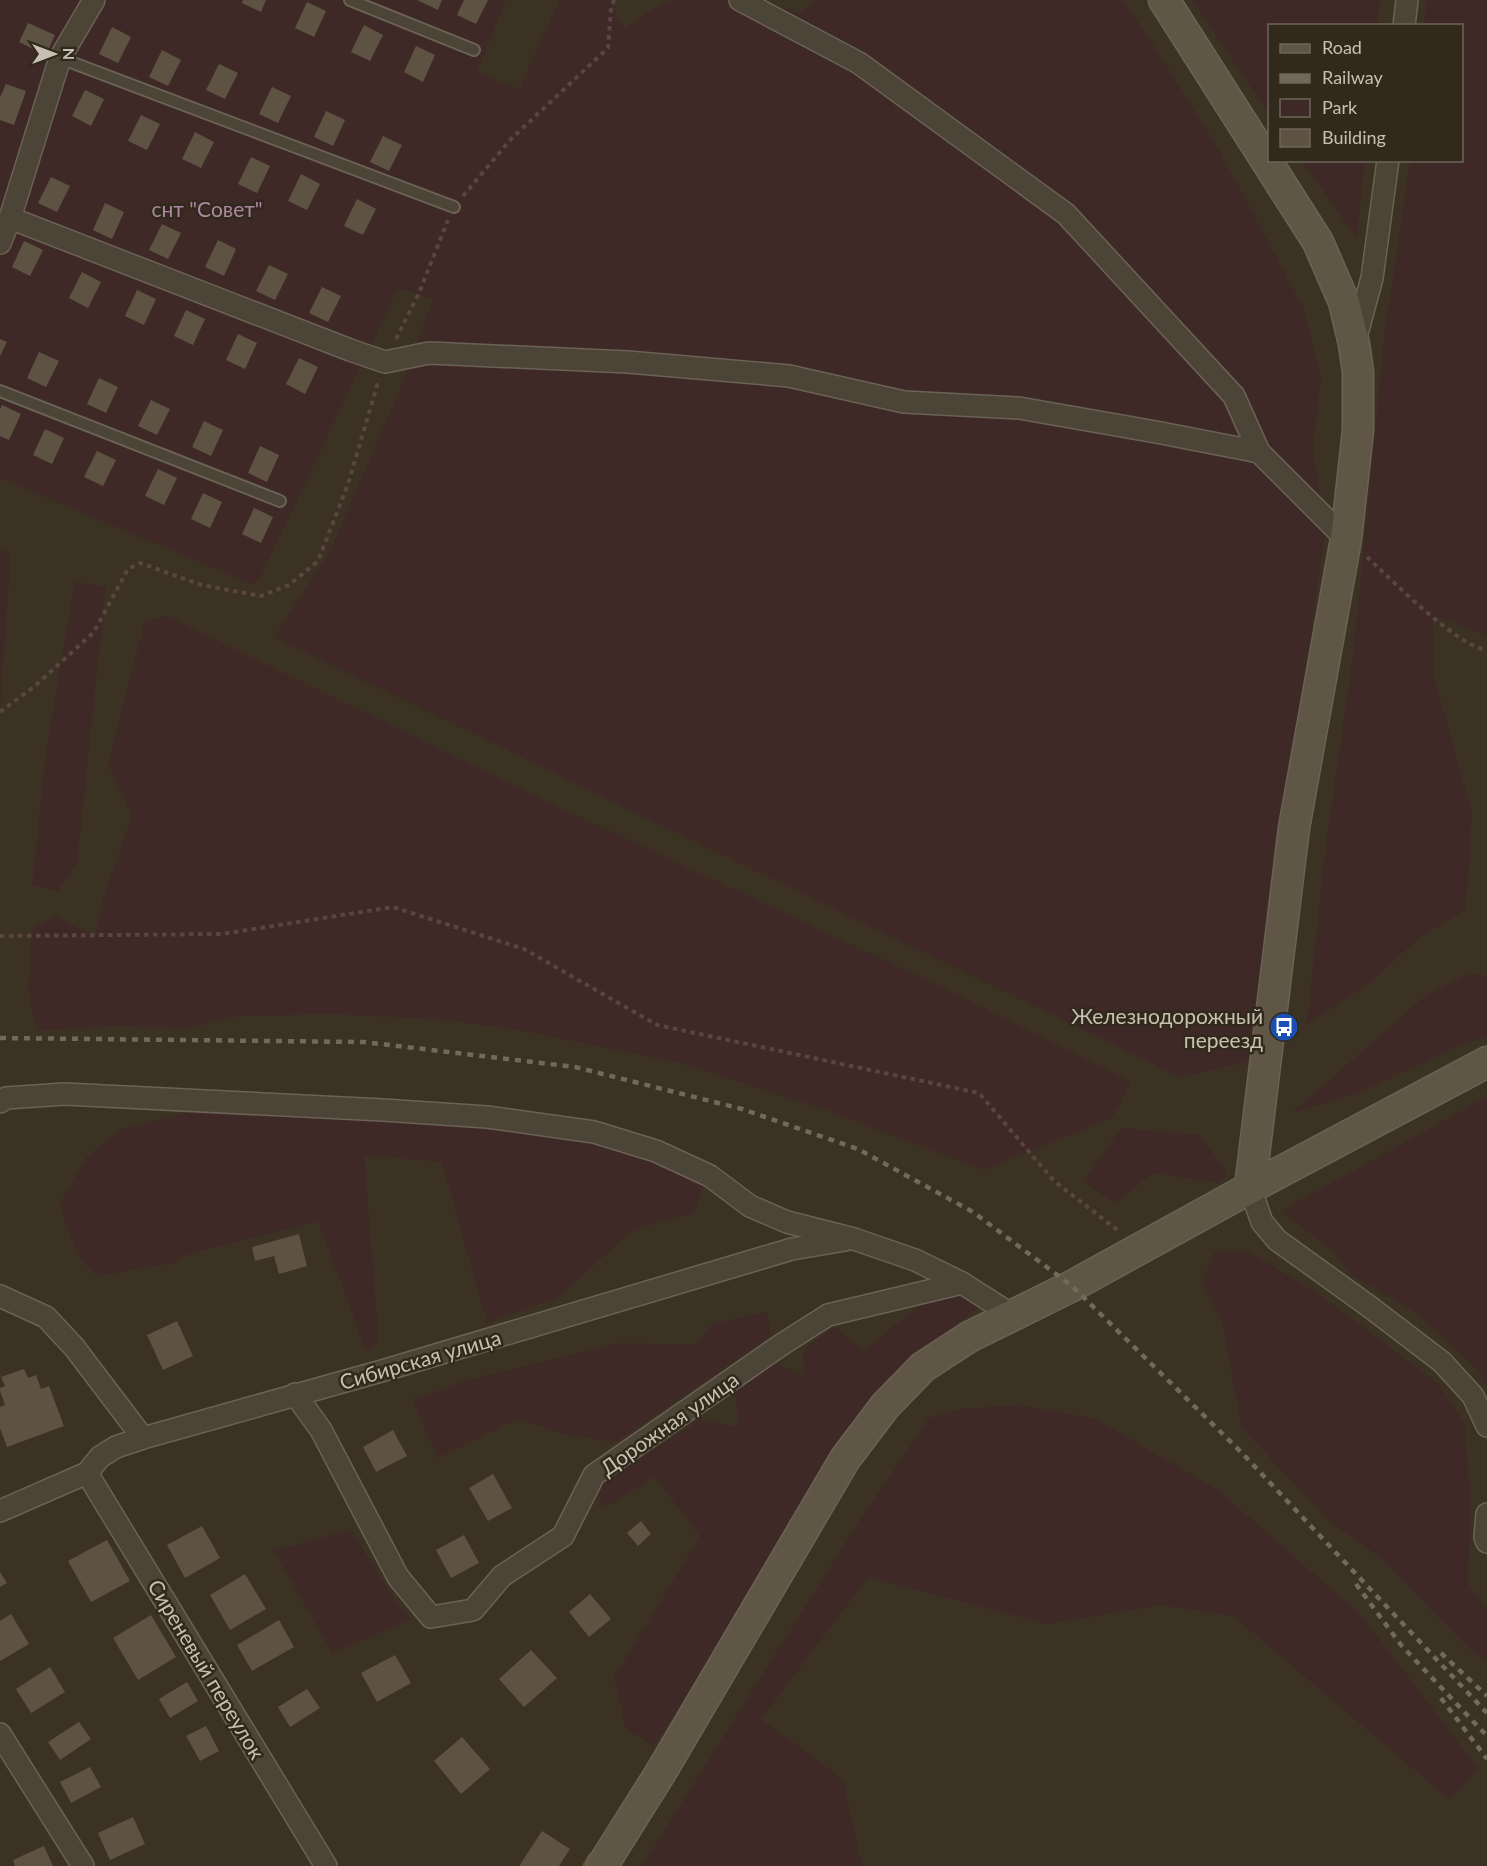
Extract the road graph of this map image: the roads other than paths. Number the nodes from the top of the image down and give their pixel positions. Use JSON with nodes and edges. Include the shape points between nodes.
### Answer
{"nodes":[{"id":1,"x":94,"y":0,"type":"edge"},
{"id":2,"x":350,"y":0,"type":"edge"},
{"id":3,"x":740,"y":0,"type":"edge"},
{"id":4,"x":1164,"y":0,"type":"edge"},
{"id":5,"x":1407,"y":0,"type":"edge"},
{"id":6,"x":1404,"y":24,"type":"edge"},
{"id":7,"x":474,"y":50,"type":"dead end"},
{"id":8,"x":60,"y":58,"type":"junction"},
{"id":9,"x":1388,"y":162,"type":"edge"},
{"id":10,"x":454,"y":207,"type":"road end"},
{"id":11,"x":10,"y":218,"type":"junction"},
{"id":12,"x":0,"y":243,"type":"edge"},
{"id":13,"x":1354,"y":344,"type":"junction"},
{"id":14,"x":0,"y":391,"type":"edge"},
{"id":15,"x":1259,"y":452,"type":"junction"},
{"id":16,"x":280,"y":501,"type":"dead end"},
{"id":17,"x":1346,"y":539,"type":"junction"},
{"id":18,"x":1487,"y":1062,"type":"edge"},
{"id":19,"x":0,"y":1102,"type":"edge"},
{"id":20,"x":1250,"y":1188,"type":"junction"},
{"id":21,"x":855,"y":1239,"type":"junction"},
{"id":22,"x":962,"y":1283,"type":"junction"},
{"id":23,"x":0,"y":1296,"type":"edge"},
{"id":24,"x":1012,"y":1316,"type":"junction"},
{"id":25,"x":295,"y":1394,"type":"junction"},
{"id":26,"x":1487,"y":1426,"type":"edge"},
{"id":27,"x":143,"y":1437,"type":"junction"},
{"id":28,"x":87,"y":1473,"type":"junction"},
{"id":29,"x":0,"y":1511,"type":"edge"},
{"id":30,"x":1487,"y":1514,"type":"edge"},
{"id":31,"x":1487,"y":1542,"type":"edge"},
{"id":32,"x":0,"y":1734,"type":"edge"},
{"id":33,"x":83,"y":1866,"type":"edge"},
{"id":34,"x":326,"y":1866,"type":"edge"},
{"id":35,"x":602,"y":1866,"type":"edge"}],
"edges":[{"from":1,"to":8,"type":"street"},
{"from":2,"to":7,"type":"lane"},
{"from":3,"to":15,"type":"street","via":[[859,63],[1066,214],[1234,396]]},
{"from":4,"to":13,"type":"main road","via":[[1318,242],[1344,302]]},
{"from":5,"to":6,"type":"street"},
{"from":8,"to":10,"type":"lane"},
{"from":8,"to":11,"type":"street"},
{"from":9,"to":13,"type":"street","via":[[1372,278]]},
{"from":11,"to":12,"type":"street"},
{"from":11,"to":15,"type":"street","via":[[385,362],[429,353],[628,362],[789,376],[904,402],[1019,408]]},
{"from":13,"to":17,"type":"main road","via":[[1359,416]]},
{"from":14,"to":16,"type":"lane"},
{"from":15,"to":17,"type":"street"},
{"from":17,"to":20,"type":"main road","via":[[1294,828]]},
{"from":18,"to":20,"type":"main road"},
{"from":19,"to":21,"type":"street","via":[[6,1098],[65,1094],[312,1106],[487,1117],[594,1132],[656,1151],[710,1176],[750,1206],[787,1222]]},
{"from":20,"to":24,"type":"main road"},
{"from":20,"to":26,"type":"street","via":[[1262,1222],[1277,1240],[1442,1362],[1473,1396]]},
{"from":21,"to":22,"type":"street","via":[[915,1260]]},
{"from":21,"to":25,"type":"street","name":"Сибирская улица","via":[[792,1249]]},
{"from":22,"to":24,"type":"street"},
{"from":22,"to":25,"type":"street","name":"Дорожная улица","via":[[828,1315],[594,1475],[563,1536],[502,1576],[473,1610],[431,1617],[398,1576],[321,1430]]},
{"from":23,"to":27,"type":"street","via":[[46,1317]]},
{"from":24,"to":35,"type":"main road","via":[[938,1356],[909,1379],[874,1420],[845,1459]]},
{"from":25,"to":27,"type":"street","name":"Сибирская улица"},
{"from":27,"to":28,"type":"street","name":"Сибирская улица","via":[[100,1457]]},
{"from":28,"to":29,"type":"street","name":"Сибирская улица"},
{"from":28,"to":34,"type":"street","name":"Сиреневый переулок"},
{"from":30,"to":31,"type":"street"},
{"from":32,"to":33,"type":"street"}]}
